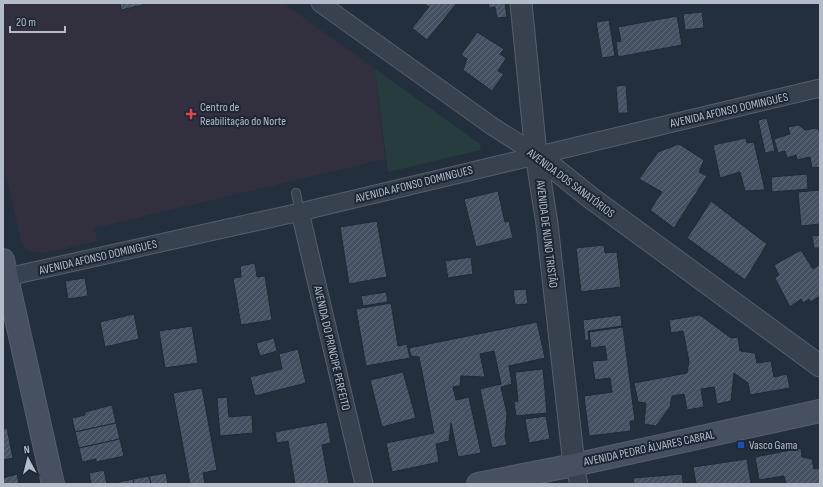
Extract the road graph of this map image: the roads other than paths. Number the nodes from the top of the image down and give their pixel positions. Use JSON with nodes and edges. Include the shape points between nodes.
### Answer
{"nodes":[{"id":1,"x":320,"y":3,"type":"edge"},
{"id":2,"x":521,"y":3,"type":"edge"},
{"id":3,"x":820,"y":88,"type":"edge"},
{"id":4,"x":536,"y":154,"type":"junction"},
{"id":5,"x":296,"y":193,"type":"dead end"},
{"id":6,"x":300,"y":212,"type":"junction"},
{"id":7,"x":5,"y":268,"type":"edge"},
{"id":8,"x":820,"y":366,"type":"edge"},
{"id":9,"x":820,"y":411,"type":"edge"},
{"id":10,"x":576,"y":474,"type":"edge"},
{"id":11,"x":53,"y":484,"type":"edge"},
{"id":12,"x":364,"y":484,"type":"edge"},
{"id":13,"x":478,"y":484,"type":"edge"}],
"edges":[{"from":1,"to":4,"type":"street","name":"AVENIDA DOS SANATÓRIOS","via":[[492,126]]},
{"from":2,"to":4,"type":"street","name":"AVENIDA DE NUNO TRISTÃO"},
{"from":3,"to":4,"type":"street","name":"AVENIDA AFONSO DOMINGUES"},
{"from":4,"to":6,"type":"street","name":"AVENIDA AFONSO DOMINGUES"},
{"from":4,"to":8,"type":"street","name":"AVENIDA DOS SANATÓRIOS","via":[[591,198]]},
{"from":4,"to":10,"type":"street","name":"AVENIDA DE NUNO TRISTÃO","via":[[547,224]]},
{"from":5,"to":6,"type":"lane"},
{"from":6,"to":7,"type":"street","name":"AVENIDA AFONSO DOMINGUES"},
{"from":6,"to":12,"type":"street","name":"AVENIDA DO PRINCIPE PERFEITO"},
{"from":7,"to":11,"type":"main road"},
{"from":9,"to":10,"type":"main road","name":"AVENIDA PEDRO ÁLVARES CABRAL"},
{"from":10,"to":13,"type":"main road","name":"AVENIDA PEDRO ÁLVARES CABRAL"}]}
